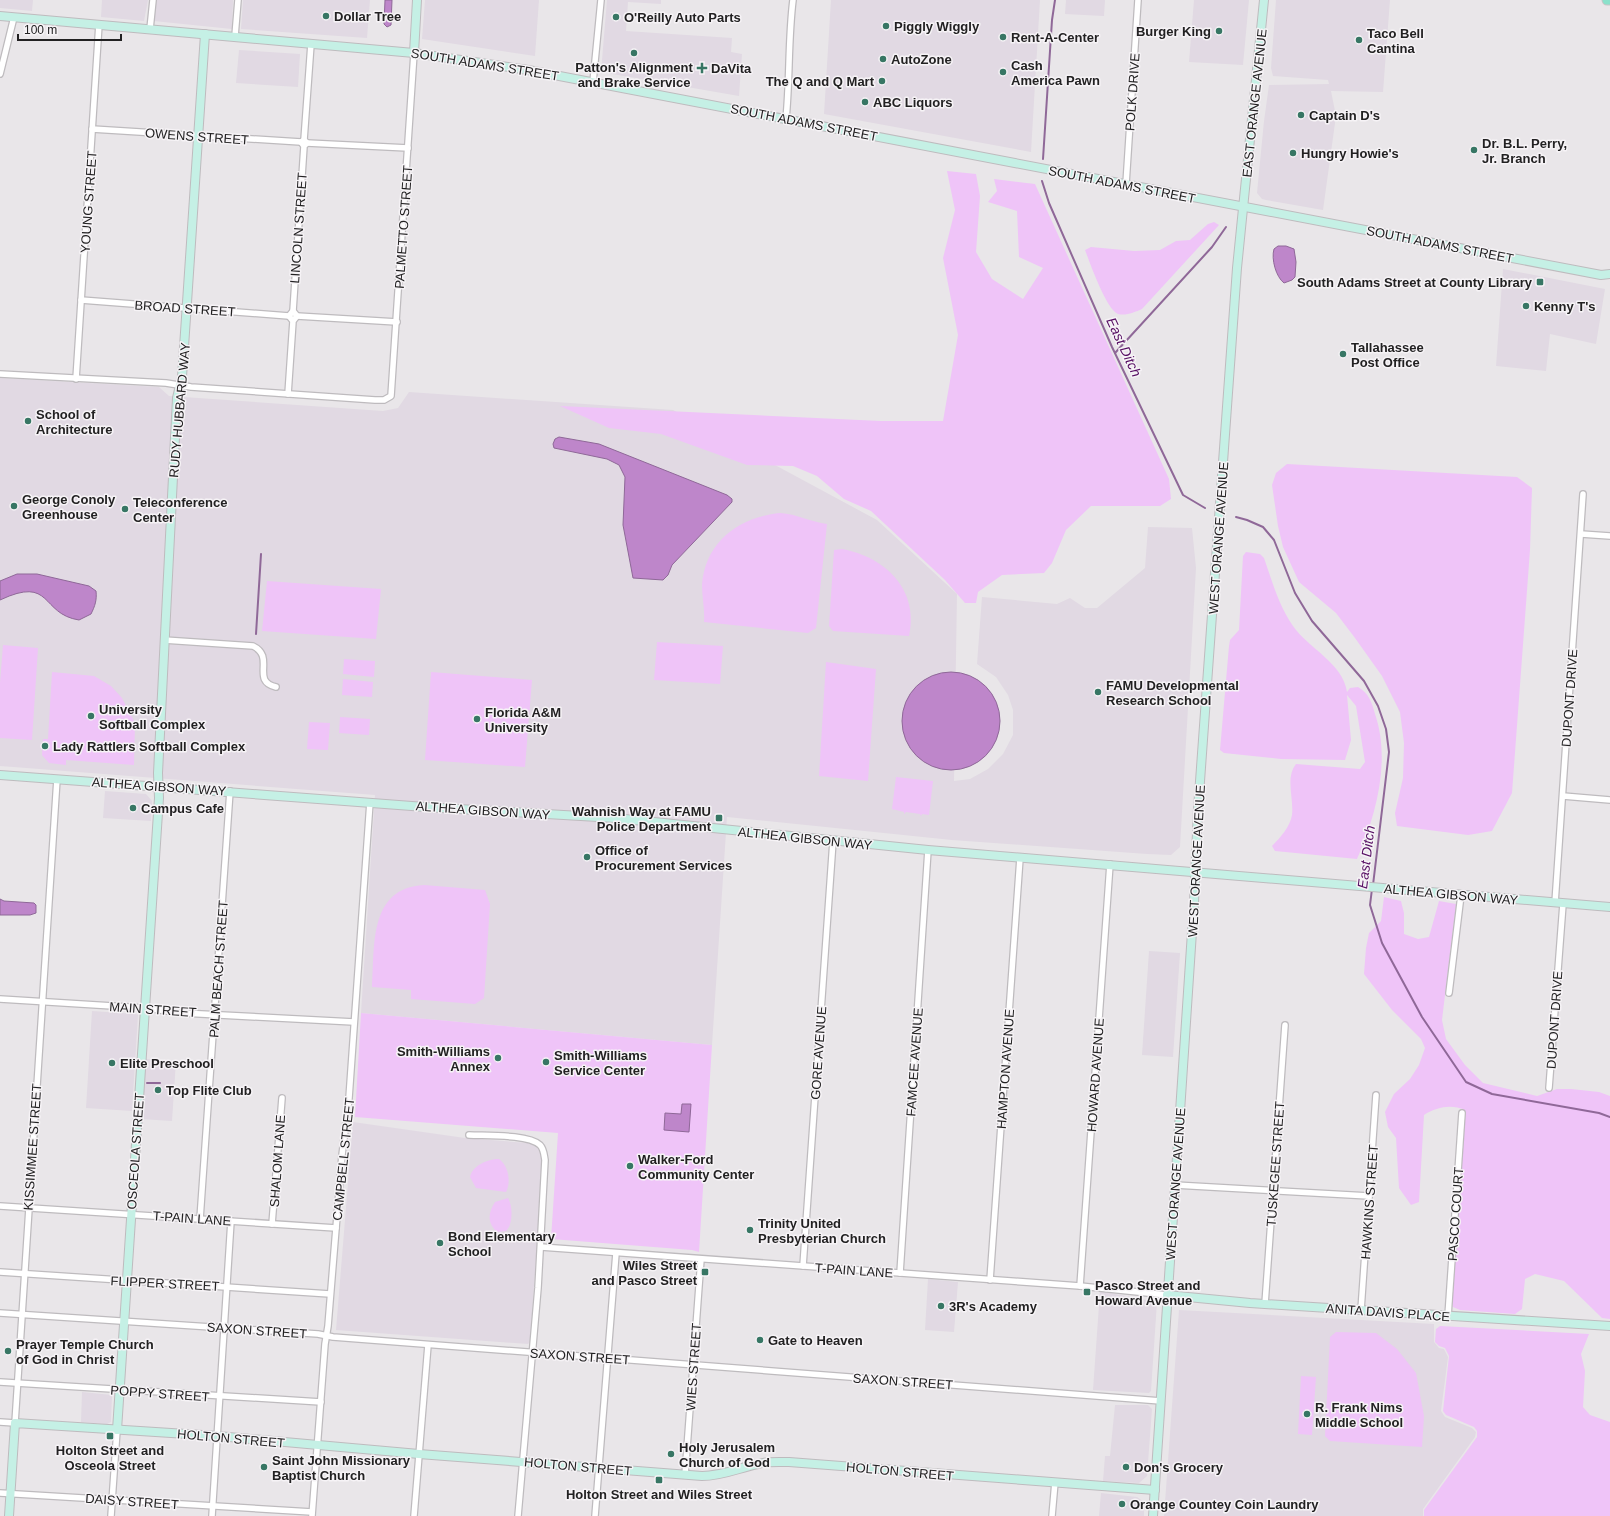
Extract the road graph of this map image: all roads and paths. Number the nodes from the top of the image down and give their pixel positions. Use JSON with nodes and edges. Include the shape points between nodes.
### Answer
{"nodes":[{"id":1,"x":152,"y":0,"type":"edge"},
{"id":2,"x":238,"y":0,"type":"edge"},
{"id":3,"x":417,"y":0,"type":"edge"},
{"id":4,"x":601,"y":0,"type":"edge"},
{"id":5,"x":794,"y":0,"type":"edge"},
{"id":6,"x":1138,"y":0,"type":"edge"},
{"id":7,"x":1264,"y":0,"type":"edge"},
{"id":8,"x":1607,"y":0,"type":"edge"},
{"id":9,"x":1610,"y":0,"type":"edge"},
{"id":10,"x":0,"y":16,"type":"edge"},
{"id":11,"x":14,"y":17,"type":"junction"},
{"id":12,"x":99,"y":24,"type":"junction"},
{"id":13,"x":150,"y":29,"type":"junction"},
{"id":14,"x":205,"y":34,"type":"junction"},
{"id":15,"x":235,"y":36,"type":"junction"},
{"id":16,"x":311,"y":44,"type":"junction"},
{"id":17,"x":414,"y":53,"type":"junction"},
{"id":18,"x":0,"y":74,"type":"edge"},
{"id":19,"x":593,"y":82,"type":"junction"},
{"id":20,"x":786,"y":119,"type":"junction"},
{"id":21,"x":92,"y":129,"type":"junction"},
{"id":22,"x":198,"y":136,"type":"junction"},
{"id":23,"x":304,"y":143,"type":"junction"},
{"id":24,"x":408,"y":148,"type":"junction"},
{"id":25,"x":1126,"y":184,"type":"junction"},
{"id":26,"x":1243,"y":207,"type":"junction"},
{"id":27,"x":1610,"y":274,"type":"edge"},
{"id":28,"x":1601,"y":275,"type":"junction"},
{"id":29,"x":1610,"y":282,"type":"edge"},
{"id":30,"x":81,"y":300,"type":"junction"},
{"id":31,"x":187,"y":308,"type":"junction"},
{"id":32,"x":293,"y":316,"type":"junction"},
{"id":33,"x":397,"y":322,"type":"junction"},
{"id":34,"x":0,"y":374,"type":"edge"},
{"id":35,"x":76,"y":379,"type":"junction"},
{"id":36,"x":180,"y":386,"type":"junction"},
{"id":37,"x":288,"y":394,"type":"junction"},
{"id":38,"x":1583,"y":494,"type":"dead end"},
{"id":39,"x":1581,"y":534,"type":"junction"},
{"id":40,"x":1610,"y":536,"type":"edge"},
{"id":41,"x":164,"y":640,"type":"junction"},
{"id":42,"x":276,"y":687,"type":"dead end"},
{"id":43,"x":0,"y":775,"type":"edge"},
{"id":44,"x":57,"y":779,"type":"junction"},
{"id":45,"x":158,"y":786,"type":"junction"},
{"id":46,"x":230,"y":791,"type":"junction"},
{"id":47,"x":1563,"y":796,"type":"junction"},
{"id":48,"x":1610,"y":800,"type":"edge"},
{"id":49,"x":370,"y":802,"type":"junction"},
{"id":50,"x":832,"y":841,"type":"junction"},
{"id":51,"x":928,"y":850,"type":"junction"},
{"id":52,"x":1020,"y":858,"type":"junction"},
{"id":53,"x":1110,"y":864,"type":"junction"},
{"id":54,"x":1195,"y":873,"type":"junction"},
{"id":55,"x":1461,"y":895,"type":"junction"},
{"id":56,"x":1559,"y":903,"type":"junction"},
{"id":57,"x":1610,"y":907,"type":"edge"},
{"id":58,"x":1449,"y":993,"type":"dead end"},
{"id":59,"x":0,"y":999,"type":"edge"},
{"id":60,"x":42,"y":1002,"type":"junction"},
{"id":61,"x":145,"y":1008,"type":"junction"},
{"id":62,"x":215,"y":1013,"type":"junction"},
{"id":63,"x":354,"y":1022,"type":"junction"},
{"id":64,"x":1285,"y":1025,"type":"dead end"},
{"id":65,"x":1549,"y":1088,"type":"dead end"},
{"id":66,"x":1376,"y":1095,"type":"dead end"},
{"id":67,"x":282,"y":1098,"type":"dead end"},
{"id":68,"x":1462,"y":1113,"type":"dead end"},
{"id":69,"x":469,"y":1135,"type":"dead end"},
{"id":70,"x":1175,"y":1186,"type":"junction"},
{"id":71,"x":1273,"y":1191,"type":"junction"},
{"id":72,"x":1369,"y":1196,"type":"junction"},
{"id":73,"x":0,"y":1206,"type":"edge"},
{"id":74,"x":28,"y":1208,"type":"junction"},
{"id":75,"x":131,"y":1214,"type":"junction"},
{"id":76,"x":200,"y":1219,"type":"junction"},
{"id":77,"x":231,"y":1221,"type":"junction"},
{"id":78,"x":272,"y":1224,"type":"junction"},
{"id":79,"x":336,"y":1228,"type":"junction"},
{"id":80,"x":541,"y":1247,"type":"junction"},
{"id":81,"x":616,"y":1253,"type":"junction"},
{"id":82,"x":701,"y":1259,"type":"junction"},
{"id":83,"x":803,"y":1266,"type":"junction"},
{"id":84,"x":0,"y":1272,"type":"edge"},
{"id":85,"x":24,"y":1273,"type":"junction"},
{"id":86,"x":900,"y":1273,"type":"junction"},
{"id":87,"x":990,"y":1280,"type":"junction"},
{"id":88,"x":126,"y":1281,"type":"junction"},
{"id":89,"x":1080,"y":1286,"type":"junction"},
{"id":90,"x":227,"y":1287,"type":"junction"},
{"id":91,"x":330,"y":1294,"type":"junction"},
{"id":92,"x":1167,"y":1295,"type":"junction"},
{"id":93,"x":1265,"y":1304,"type":"junction"},
{"id":94,"x":1362,"y":1310,"type":"junction"},
{"id":95,"x":0,"y":1313,"type":"edge"},
{"id":96,"x":21,"y":1314,"type":"junction"},
{"id":97,"x":1448,"y":1316,"type":"junction"},
{"id":98,"x":124,"y":1320,"type":"junction"},
{"id":99,"x":1610,"y":1326,"type":"edge"},
{"id":100,"x":225,"y":1327,"type":"junction"},
{"id":101,"x":326,"y":1336,"type":"junction"},
{"id":102,"x":428,"y":1345,"type":"junction"},
{"id":103,"x":533,"y":1353,"type":"junction"},
{"id":104,"x":607,"y":1358,"type":"junction"},
{"id":105,"x":694,"y":1366,"type":"junction"},
{"id":106,"x":0,"y":1382,"type":"edge"},
{"id":107,"x":17,"y":1384,"type":"junction"},
{"id":108,"x":119,"y":1390,"type":"junction"},
{"id":109,"x":220,"y":1397,"type":"junction"},
{"id":110,"x":1161,"y":1401,"type":"junction"},
{"id":111,"x":321,"y":1402,"type":"junction"},
{"id":112,"x":0,"y":1422,"type":"edge"},
{"id":113,"x":15,"y":1423,"type":"junction"},
{"id":114,"x":117,"y":1430,"type":"junction"},
{"id":115,"x":218,"y":1436,"type":"junction"},
{"id":116,"x":317,"y":1446,"type":"junction"},
{"id":117,"x":419,"y":1454,"type":"junction"},
{"id":118,"x":523,"y":1462,"type":"junction"},
{"id":119,"x":598,"y":1468,"type":"junction"},
{"id":120,"x":685,"y":1475,"type":"junction"},
{"id":121,"x":1055,"y":1482,"type":"junction"},
{"id":122,"x":1155,"y":1490,"type":"junction"},
{"id":123,"x":0,"y":1493,"type":"edge"},
{"id":124,"x":10,"y":1494,"type":"junction"},
{"id":125,"x":112,"y":1500,"type":"junction"},
{"id":126,"x":213,"y":1507,"type":"junction"},
{"id":127,"x":312,"y":1514,"type":"edge"},
{"id":128,"x":9,"y":1516,"type":"edge"},
{"id":129,"x":110,"y":1516,"type":"edge"},
{"id":130,"x":212,"y":1516,"type":"edge"},
{"id":131,"x":414,"y":1516,"type":"edge"},
{"id":132,"x":518,"y":1516,"type":"edge"},
{"id":133,"x":595,"y":1516,"type":"edge"},
{"id":134,"x":1052,"y":1516,"type":"edge"},
{"id":135,"x":1153,"y":1516,"type":"edge"}],
"edges":[{"from":1,"to":13,"type":"street"},
{"from":2,"to":15,"type":"street"},
{"from":3,"to":17,"type":"street"},
{"from":4,"to":19,"type":"street"},
{"from":5,"to":20,"type":"street","via":[[790,22]]},
{"from":6,"to":25,"type":"street","name":"POLK DRIVE"},
{"from":7,"to":26,"type":"street","name":"EAST ORANGE AVENUE"},
{"from":8,"to":9,"type":"main road"},
{"from":10,"to":11,"type":"street","name":"SOUTH ADAMS STREET"},
{"from":11,"to":12,"type":"street","name":"SOUTH ADAMS STREET"},
{"from":11,"to":18,"type":"street"},
{"from":12,"to":13,"type":"street","name":"SOUTH ADAMS STREET"},
{"from":12,"to":21,"type":"street","name":"YOUNG STREET"},
{"from":13,"to":14,"type":"street","name":"SOUTH ADAMS STREET"},
{"from":14,"to":15,"type":"street","name":"SOUTH ADAMS STREET"},
{"from":14,"to":22,"type":"street","name":"RUDY HUBBARD WAY"},
{"from":15,"to":16,"type":"street","name":"SOUTH ADAMS STREET"},
{"from":16,"to":17,"type":"street","name":"SOUTH ADAMS STREET"},
{"from":16,"to":23,"type":"street","name":"LINCOLN STREET"},
{"from":17,"to":19,"type":"street","name":"SOUTH ADAMS STREET"},
{"from":17,"to":24,"type":"street","name":"PALMETTO STREET"},
{"from":19,"to":20,"type":"street","name":"SOUTH ADAMS STREET"},
{"from":20,"to":25,"type":"street","name":"SOUTH ADAMS STREET"},
{"from":21,"to":22,"type":"street","name":"OWENS STREET"},
{"from":21,"to":30,"type":"street","name":"YOUNG STREET"},
{"from":22,"to":23,"type":"street","name":"OWENS STREET"},
{"from":22,"to":31,"type":"street","name":"RUDY HUBBARD WAY"},
{"from":23,"to":24,"type":"street","name":"OWENS STREET"},
{"from":23,"to":32,"type":"street","name":"LINCOLN STREET"},
{"from":24,"to":33,"type":"street","name":"PALMETTO STREET"},
{"from":25,"to":26,"type":"street","name":"SOUTH ADAMS STREET"},
{"from":26,"to":28,"type":"street","name":"SOUTH ADAMS STREET"},
{"from":26,"to":54,"type":"street","name":"WEST ORANGE AVENUE"},
{"from":27,"to":28,"type":"street","name":"SOUTH ADAMS STREET"},
{"from":28,"to":29,"type":"street","name":"SOUTH ADAMS STREET"},
{"from":30,"to":31,"type":"street","name":"BROAD STREET"},
{"from":30,"to":35,"type":"street","name":"YOUNG STREET"},
{"from":31,"to":32,"type":"street","name":"BROAD STREET"},
{"from":31,"to":36,"type":"street","name":"RUDY HUBBARD WAY"},
{"from":32,"to":33,"type":"street","name":"BROAD STREET"},
{"from":32,"to":37,"type":"street","name":"LINCOLN STREET"},
{"from":33,"to":37,"type":"street","name":"PALMETTO STREET","via":[[392,389],[391,396],[387,399]]},
{"from":34,"to":35,"type":"street"},
{"from":35,"to":36,"type":"street","via":[[166,383]]},
{"from":36,"to":37,"type":"street"},
{"from":36,"to":41,"type":"street","name":"RUDY HUBBARD WAY","via":[[177,398]]},
{"from":38,"to":39,"type":"street","name":"DUPONT DRIVE"},
{"from":39,"to":40,"type":"street"},
{"from":39,"to":47,"type":"street","name":"DUPONT DRIVE"},
{"from":41,"to":42,"type":"street","via":[[259,648],[264,656],[263,678],[269,686]]},
{"from":41,"to":45,"type":"street","name":"RUDY HUBBARD WAY"},
{"from":43,"to":44,"type":"street","name":"ALTHEA GIBSON WAY"},
{"from":44,"to":45,"type":"street","name":"ALTHEA GIBSON WAY"},
{"from":44,"to":60,"type":"street","name":"KISSIMMEE STREET"},
{"from":45,"to":46,"type":"street","name":"ALTHEA GIBSON WAY"},
{"from":45,"to":61,"type":"street","name":"OSCEOLA STREET"},
{"from":46,"to":49,"type":"street","name":"ALTHEA GIBSON WAY"},
{"from":46,"to":62,"type":"street","name":"PALM BEACH STREET"},
{"from":47,"to":48,"type":"street"},
{"from":47,"to":56,"type":"street","name":"DUPONT DRIVE"},
{"from":49,"to":50,"type":"street","name":"ALTHEA GIBSON WAY","via":[[626,819]]},
{"from":49,"to":63,"type":"street","name":"CAMPBELL STREET"},
{"from":50,"to":51,"type":"street","name":"ALTHEA GIBSON WAY"},
{"from":50,"to":83,"type":"street","name":"GORE AVENUE"},
{"from":51,"to":52,"type":"street","name":"ALTHEA GIBSON WAY"},
{"from":51,"to":86,"type":"street","name":"FAMCEE AVENUE"},
{"from":52,"to":53,"type":"street","name":"ALTHEA GIBSON WAY"},
{"from":52,"to":87,"type":"street","name":"HAMPTON AVENUE"},
{"from":53,"to":54,"type":"street","name":"ALTHEA GIBSON WAY"},
{"from":53,"to":89,"type":"street","name":"HOWARD AVENUE"},
{"from":54,"to":55,"type":"street","name":"ALTHEA GIBSON WAY"},
{"from":54,"to":70,"type":"street","name":"WEST ORANGE AVENUE"},
{"from":55,"to":56,"type":"street","name":"ALTHEA GIBSON WAY"},
{"from":55,"to":58,"type":"street"},
{"from":56,"to":57,"type":"street","name":"ALTHEA GIBSON WAY"},
{"from":56,"to":65,"type":"street","name":"DUPONT DRIVE"},
{"from":59,"to":60,"type":"street","name":"MAIN STREET"},
{"from":60,"to":61,"type":"street","name":"MAIN STREET"},
{"from":60,"to":74,"type":"street","name":"KISSIMMEE STREET"},
{"from":61,"to":62,"type":"street","name":"MAIN STREET"},
{"from":61,"to":75,"type":"street","name":"OSCEOLA STREET"},
{"from":62,"to":63,"type":"street","name":"MAIN STREET"},
{"from":62,"to":76,"type":"street","name":"PALM BEACH STREET"},
{"from":63,"to":79,"type":"street","name":"CAMPBELL STREET"},
{"from":64,"to":71,"type":"street","name":"TUSKEGEE STREET"},
{"from":66,"to":72,"type":"street","name":"HAWKINS STREET"},
{"from":67,"to":78,"type":"street","name":"SHALOM LANE"},
{"from":68,"to":97,"type":"street","name":"PASCO COURT"},
{"from":69,"to":80,"type":"street","via":[[518,1138],[540,1145],[546,1167]]},
{"from":70,"to":71,"type":"street"},
{"from":70,"to":92,"type":"street","name":"WEST ORANGE AVENUE"},
{"from":71,"to":72,"type":"street"},
{"from":71,"to":93,"type":"street","name":"TUSKEGEE STREET"},
{"from":72,"to":94,"type":"street","name":"HAWKINS STREET"},
{"from":73,"to":74,"type":"street","name":"T-PAIN LANE"},
{"from":74,"to":75,"type":"street","name":"T-PAIN LANE"},
{"from":74,"to":85,"type":"street","name":"KISSIMMEE STREET"},
{"from":75,"to":76,"type":"street","name":"T-PAIN LANE"},
{"from":75,"to":88,"type":"street","name":"OSCEOLA STREET"},
{"from":76,"to":77,"type":"street","name":"T-PAIN LANE"},
{"from":77,"to":78,"type":"street","name":"T-PAIN LANE"},
{"from":77,"to":90,"type":"street"},
{"from":78,"to":79,"type":"street","name":"T-PAIN LANE"},
{"from":79,"to":91,"type":"street","name":"CAMPBELL STREET"},
{"from":80,"to":81,"type":"street","name":"T-PAIN LANE"},
{"from":80,"to":103,"type":"street"},
{"from":81,"to":82,"type":"street","name":"T-PAIN LANE"},
{"from":81,"to":104,"type":"street"},
{"from":82,"to":83,"type":"street","name":"T-PAIN LANE"},
{"from":82,"to":105,"type":"street","name":"WIES STREET"},
{"from":83,"to":86,"type":"street","name":"T-PAIN LANE"},
{"from":84,"to":85,"type":"street","name":"FLIPPER STREET"},
{"from":85,"to":88,"type":"street","name":"FLIPPER STREET"},
{"from":85,"to":96,"type":"street","name":"KISSIMMEE STREET"},
{"from":86,"to":87,"type":"street","name":"T-PAIN LANE"},
{"from":87,"to":89,"type":"street","name":"T-PAIN LANE"},
{"from":88,"to":90,"type":"street","name":"FLIPPER STREET"},
{"from":88,"to":98,"type":"street","name":"OSCEOLA STREET"},
{"from":89,"to":92,"type":"street","name":"T-PAIN LANE"},
{"from":90,"to":91,"type":"street","name":"FLIPPER STREET"},
{"from":90,"to":100,"type":"street"},
{"from":91,"to":101,"type":"street","name":"CAMPBELL STREET"},
{"from":92,"to":93,"type":"street","name":"ANITA DAVIS PLACE"},
{"from":92,"to":110,"type":"street","name":"WEST ORANGE AVENUE"},
{"from":93,"to":94,"type":"street","name":"ANITA DAVIS PLACE"},
{"from":94,"to":97,"type":"street","name":"ANITA DAVIS PLACE"},
{"from":95,"to":96,"type":"street","name":"SAXON STREET"},
{"from":96,"to":98,"type":"street","name":"SAXON STREET"},
{"from":96,"to":107,"type":"street","name":"KISSIMMEE STREET"},
{"from":97,"to":99,"type":"street","name":"ANITA DAVIS PLACE"},
{"from":98,"to":100,"type":"street","name":"SAXON STREET"},
{"from":98,"to":108,"type":"street","name":"OSCEOLA STREET"},
{"from":100,"to":101,"type":"street","name":"SAXON STREET"},
{"from":100,"to":109,"type":"street"},
{"from":101,"to":102,"type":"street","name":"SAXON STREET"},
{"from":101,"to":111,"type":"street","name":"CAMPBELL STREET"},
{"from":102,"to":103,"type":"street","name":"SAXON STREET"},
{"from":102,"to":117,"type":"street"},
{"from":103,"to":104,"type":"street","name":"SAXON STREET"},
{"from":103,"to":118,"type":"street"},
{"from":104,"to":105,"type":"street","name":"SAXON STREET"},
{"from":104,"to":119,"type":"street"},
{"from":105,"to":110,"type":"street","name":"SAXON STREET"},
{"from":105,"to":120,"type":"street","name":"WIES STREET"},
{"from":106,"to":107,"type":"street","name":"POPPY STREET"},
{"from":107,"to":108,"type":"street","name":"POPPY STREET"},
{"from":107,"to":113,"type":"street","name":"KISSIMMEE STREET"},
{"from":108,"to":109,"type":"street","name":"POPPY STREET"},
{"from":108,"to":114,"type":"street","name":"OSCEOLA STREET"},
{"from":109,"to":111,"type":"street","name":"POPPY STREET"},
{"from":109,"to":115,"type":"street"},
{"from":110,"to":122,"type":"street","name":"WEST ORANGE AVENUE"},
{"from":111,"to":116,"type":"street","name":"CAMPBELL STREET"},
{"from":112,"to":113,"type":"street","name":"HOLTON STREET"},
{"from":113,"to":114,"type":"street","name":"HOLTON STREET"},
{"from":113,"to":124,"type":"street","name":"KISSIMMEE STREET"},
{"from":114,"to":115,"type":"street","name":"HOLTON STREET"},
{"from":114,"to":125,"type":"street","name":"OSCEOLA STREET"},
{"from":115,"to":116,"type":"street","name":"HOLTON STREET"},
{"from":115,"to":126,"type":"street"},
{"from":116,"to":117,"type":"street","name":"HOLTON STREET"},
{"from":116,"to":127,"type":"street","name":"CAMPBELL STREET"},
{"from":117,"to":118,"type":"street","name":"HOLTON STREET"},
{"from":117,"to":131,"type":"street"},
{"from":118,"to":119,"type":"street","name":"HOLTON STREET"},
{"from":118,"to":132,"type":"street"},
{"from":119,"to":120,"type":"street","name":"HOLTON STREET"},
{"from":119,"to":133,"type":"street"},
{"from":120,"to":121,"type":"street","name":"HOLTON STREET","via":[[722,1475],[756,1464],[777,1462]]},
{"from":121,"to":122,"type":"street","name":"HOLTON STREET"},
{"from":121,"to":134,"type":"street"},
{"from":122,"to":135,"type":"street","name":"WEST ORANGE AVENUE"},
{"from":123,"to":124,"type":"street","name":"DAISY STREET"},
{"from":124,"to":125,"type":"street","name":"DAISY STREET"},
{"from":124,"to":128,"type":"street","name":"KISSIMMEE STREET"},
{"from":125,"to":126,"type":"street","name":"DAISY STREET"},
{"from":125,"to":129,"type":"street","name":"OSCEOLA STREET"},
{"from":126,"to":127,"type":"street","name":"DAISY STREET"},
{"from":126,"to":130,"type":"street"}]}
